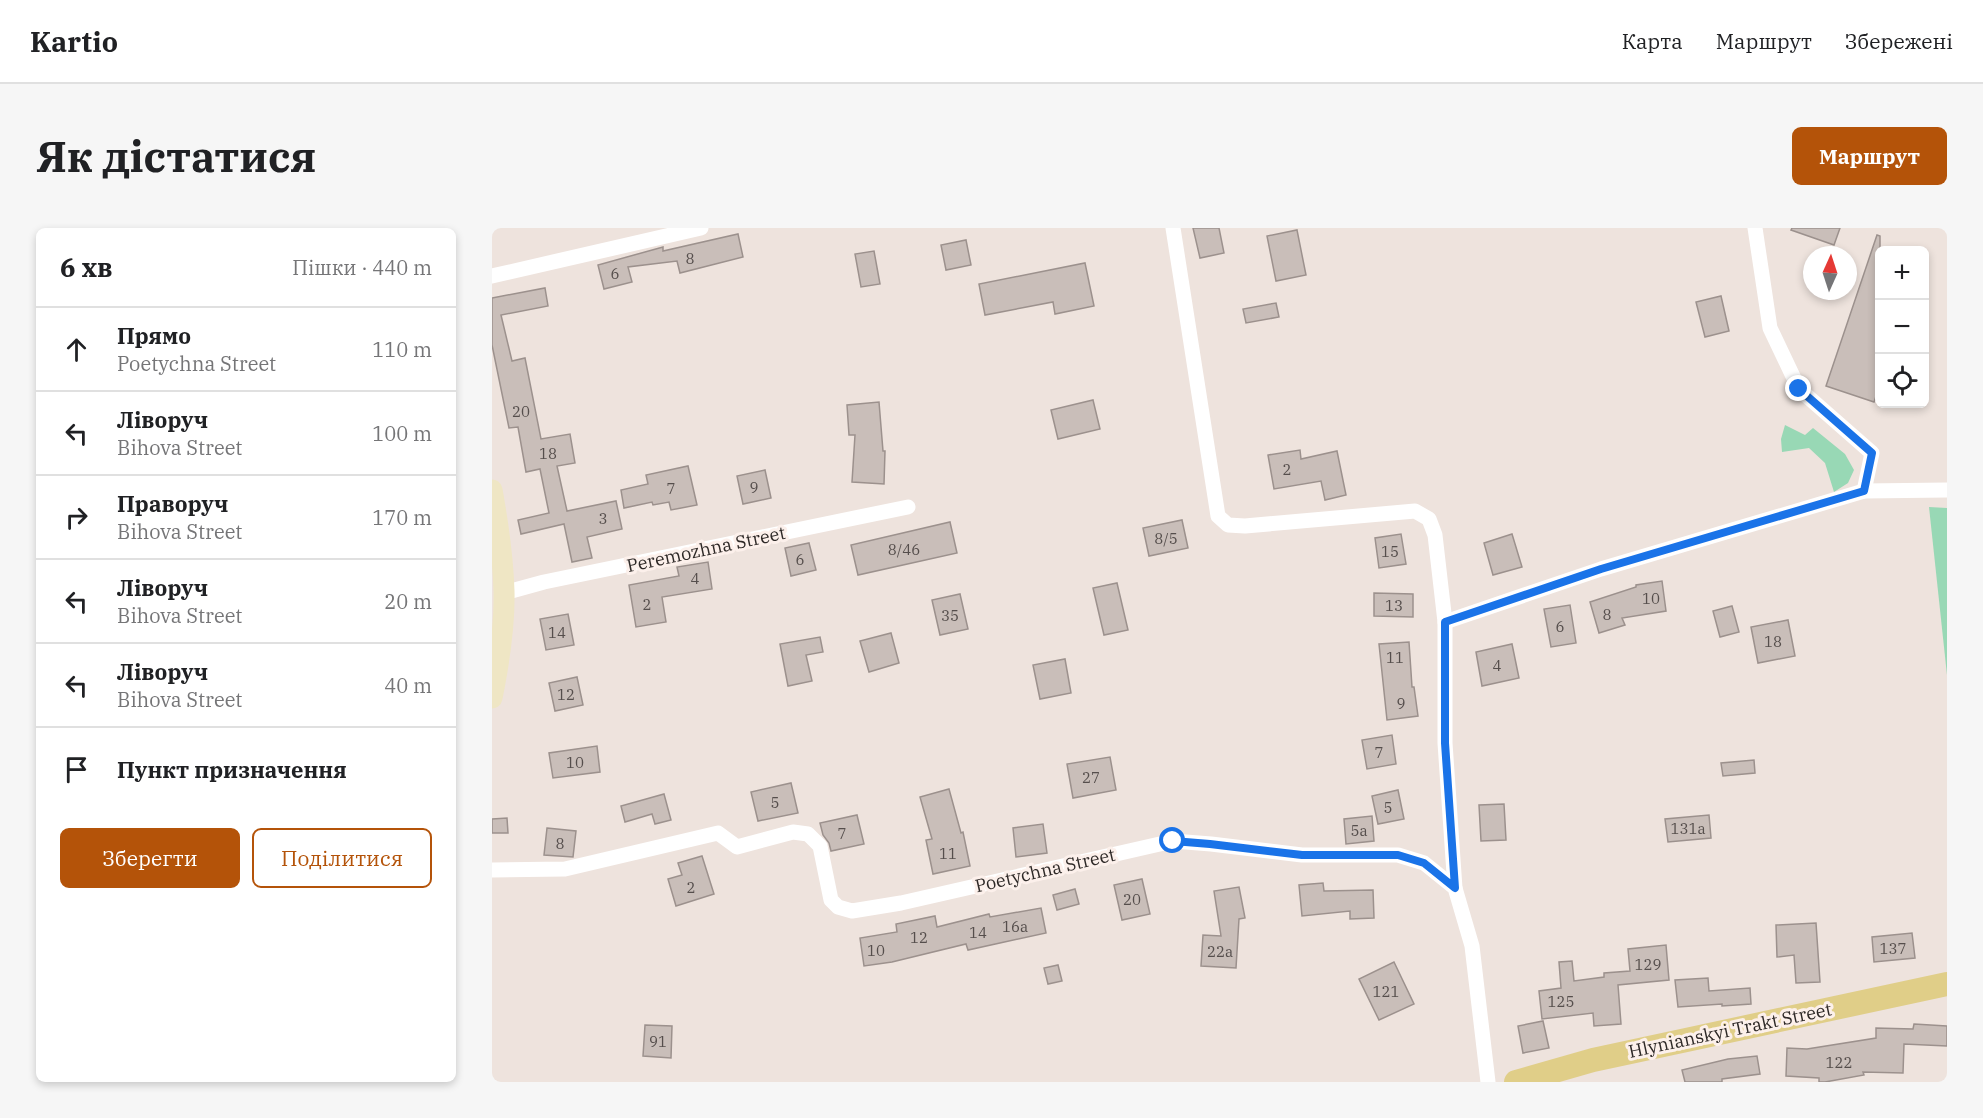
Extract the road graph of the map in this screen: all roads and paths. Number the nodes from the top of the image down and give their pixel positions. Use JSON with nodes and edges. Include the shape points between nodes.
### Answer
{"nodes":[{"id":1,"x":701,"y":228,"type":"edge"},
{"id":2,"x":1173,"y":228,"type":"edge"},
{"id":3,"x":1755,"y":228,"type":"edge"},
{"id":4,"x":492,"y":276,"type":"edge"},
{"id":5,"x":492,"y":490,"type":"edge"},
{"id":6,"x":1947,"y":490,"type":"edge"},
{"id":7,"x":1864,"y":491,"type":"junction"},
{"id":8,"x":908,"y":507,"type":"dead end"},
{"id":9,"x":504,"y":593,"type":"junction"},
{"id":10,"x":1445,"y":622,"type":"junction"},
{"id":11,"x":492,"y":698,"type":"edge"},
{"id":12,"x":492,"y":870,"type":"edge"},
{"id":13,"x":1455,"y":888,"type":"junction"},
{"id":14,"x":1947,"y":984,"type":"edge"},
{"id":15,"x":1488,"y":1082,"type":"edge"},
{"id":16,"x":1516,"y":1082,"type":"edge"}],
"edges":[{"from":1,"to":4,"type":"street"},
{"from":2,"to":10,"type":"street","via":[[1218,516],[1228,525],[1245,526],[1415,511],[1430,519],[1435,535]]},
{"from":3,"to":7,"type":"street","via":[[1770,328],[1799,389],[1872,453]]},
{"from":5,"to":9,"type":"main road"},
{"from":6,"to":7,"type":"street"},
{"from":7,"to":10,"type":"street","via":[[1601,569]]},
{"from":8,"to":9,"type":"street","name":"Peremozhna Street"},
{"from":9,"to":11,"type":"main road"},
{"from":10,"to":13,"type":"street","via":[[1445,743]]},
{"from":12,"to":13,"type":"street","name":"Poetychna Street","via":[[566,870],[718,833],[737,847],[793,832],[808,834],[820,846],[831,900],[852,911],[1173,841],[1302,855],[1398,855],[1424,863]]},
{"from":13,"to":15,"type":"street","via":[[1472,945]]},
{"from":14,"to":16,"type":"main road","name":"Hlynianskyi Trakt Street","via":[[1596,1059]]}]}
